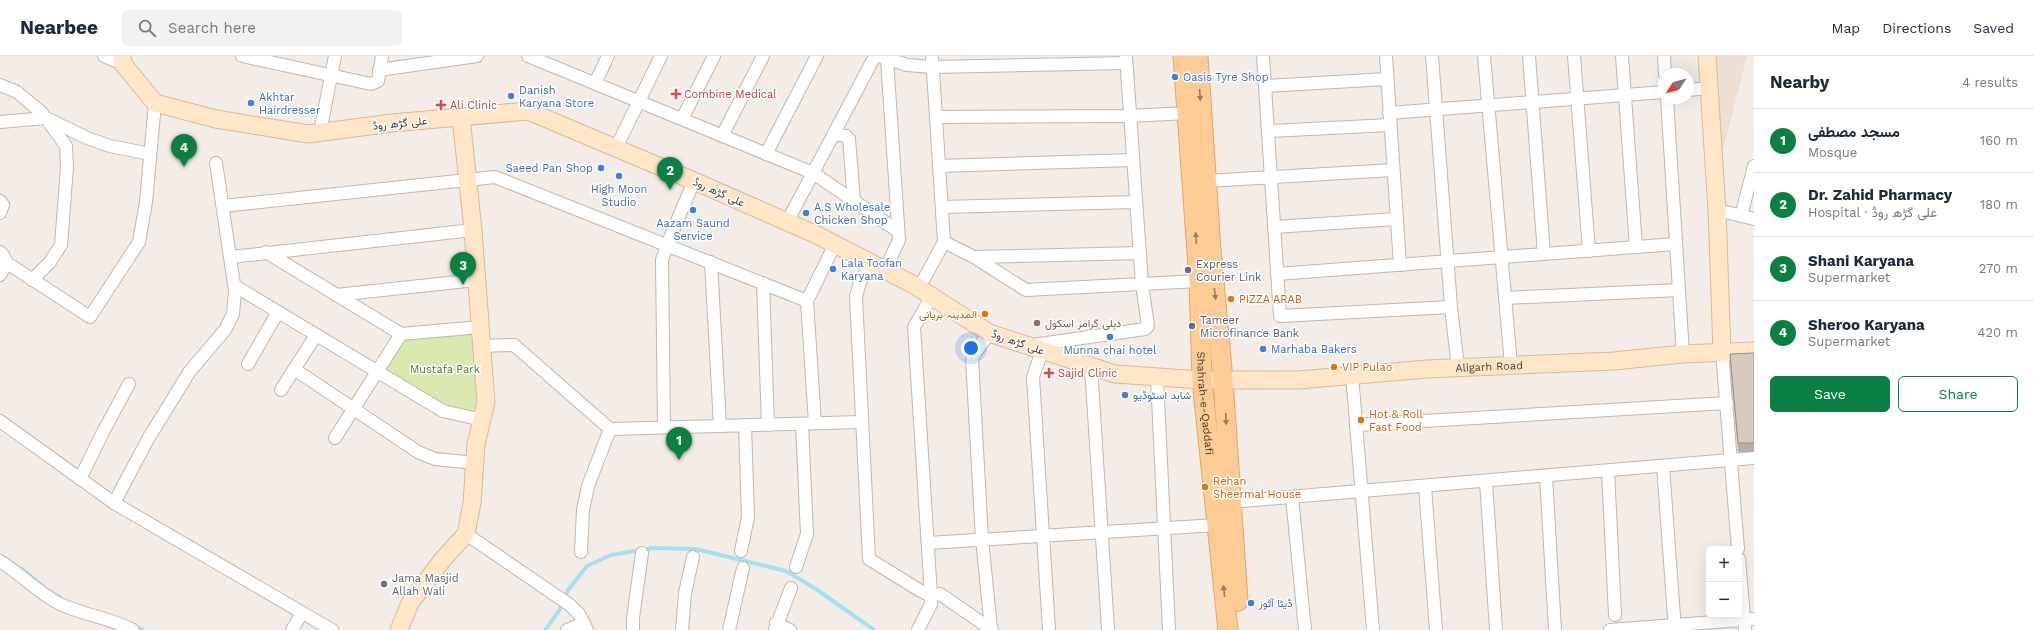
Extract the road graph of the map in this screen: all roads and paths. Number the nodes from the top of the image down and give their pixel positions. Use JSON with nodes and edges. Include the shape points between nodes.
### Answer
{"nodes":[{"id":1,"x":104,"y":56,"type":"edge"},
{"id":2,"x":242,"y":56,"type":"edge"},
{"id":3,"x":335,"y":56,"type":"edge"},
{"id":4,"x":382,"y":56,"type":"edge"},
{"id":5,"x":477,"y":56,"type":"edge"},
{"id":6,"x":528,"y":56,"type":"edge"},
{"id":7,"x":608,"y":56,"type":"edge"},
{"id":8,"x":661,"y":56,"type":"edge"},
{"id":9,"x":714,"y":56,"type":"edge"},
{"id":10,"x":763,"y":56,"type":"edge"},
{"id":11,"x":817,"y":56,"type":"edge"},
{"id":12,"x":875,"y":56,"type":"edge"},
{"id":13,"x":1183,"y":56,"type":"edge"},
{"id":14,"x":1198,"y":56,"type":"edge"},
{"id":15,"x":1263,"y":56,"type":"edge"},
{"id":16,"x":1386,"y":56,"type":"edge"},
{"id":17,"x":1432,"y":56,"type":"edge"},
{"id":18,"x":1484,"y":56,"type":"edge"},
{"id":19,"x":1529,"y":56,"type":"edge"},
{"id":20,"x":1574,"y":56,"type":"edge"},
{"id":21,"x":1622,"y":56,"type":"edge"},
{"id":22,"x":1664,"y":56,"type":"edge"},
{"id":23,"x":1707,"y":56,"type":"edge"},
{"id":24,"x":883,"y":57,"type":"edge"},
{"id":25,"x":443,"y":59,"type":"edge"},
{"id":26,"x":1126,"y":59,"type":"edge"},
{"id":27,"x":123,"y":60,"type":"edge"},
{"id":28,"x":288,"y":61,"type":"edge"},
{"id":29,"x":553,"y":61,"type":"edge"},
{"id":30,"x":932,"y":62,"type":"edge"},
{"id":31,"x":1665,"y":68,"type":"edge"},
{"id":32,"x":379,"y":70,"type":"junction"},
{"id":33,"x":331,"y":76,"type":"junction"},
{"id":34,"x":1387,"y":79,"type":"junction"},
{"id":35,"x":595,"y":83,"type":"junction"},
{"id":36,"x":0,"y":85,"type":"edge"},
{"id":37,"x":1265,"y":86,"type":"junction"},
{"id":38,"x":1709,"y":88,"type":"junction"},
{"id":39,"x":1694,"y":89,"type":"edge"},
{"id":40,"x":1658,"y":92,"type":"edge"},
{"id":41,"x":1625,"y":94,"type":"junction"},
{"id":42,"x":1577,"y":98,"type":"junction"},
{"id":43,"x":638,"y":101,"type":"junction"},
{"id":44,"x":1533,"y":102,"type":"junction"},
{"id":45,"x":155,"y":103,"type":"junction"},
{"id":46,"x":1667,"y":104,"type":"edge"},
{"id":47,"x":1488,"y":105,"type":"junction"},
{"id":48,"x":1436,"y":109,"type":"junction"},
{"id":49,"x":1390,"y":113,"type":"junction"},
{"id":50,"x":1187,"y":114,"type":"junction"},
{"id":51,"x":1130,"y":116,"type":"junction"},
{"id":52,"x":461,"y":117,"type":"junction"},
{"id":53,"x":936,"y":117,"type":"junction"},
{"id":54,"x":46,"y":118,"type":"junction"},
{"id":55,"x":682,"y":119,"type":"junction"},
{"id":56,"x":0,"y":122,"type":"edge"},
{"id":57,"x":1390,"y":125,"type":"junction"},
{"id":58,"x":1268,"y":131,"type":"junction"},
{"id":59,"x":320,"y":132,"type":"junction"},
{"id":60,"x":834,"y":134,"type":"junction"},
{"id":61,"x":722,"y":136,"type":"junction"},
{"id":62,"x":616,"y":148,"type":"junction"},
{"id":63,"x":150,"y":154,"type":"junction"},
{"id":64,"x":766,"y":154,"type":"junction"},
{"id":65,"x":1133,"y":160,"type":"junction"},
{"id":66,"x":216,"y":163,"type":"dead end"},
{"id":67,"x":939,"y":166,"type":"junction"},
{"id":68,"x":1754,"y":166,"type":"edge"},
{"id":69,"x":1393,"y":170,"type":"junction"},
{"id":70,"x":813,"y":173,"type":"junction"},
{"id":71,"x":1271,"y":177,"type":"junction"},
{"id":72,"x":468,"y":180,"type":"junction"},
{"id":73,"x":694,"y":181,"type":"junction"},
{"id":74,"x":1206,"y":181,"type":"junction"},
{"id":75,"x":0,"y":201,"type":"edge"},
{"id":76,"x":854,"y":201,"type":"junction"},
{"id":77,"x":1136,"y":202,"type":"junction"},
{"id":78,"x":223,"y":206,"type":"junction"},
{"id":79,"x":942,"y":207,"type":"junction"},
{"id":80,"x":1717,"y":210,"type":"junction"},
{"id":81,"x":0,"y":213,"type":"edge"},
{"id":82,"x":1742,"y":216,"type":"junction"},
{"id":83,"x":1397,"y":219,"type":"junction"},
{"id":84,"x":1754,"y":219,"type":"edge"},
{"id":85,"x":788,"y":222,"type":"junction"},
{"id":86,"x":1274,"y":228,"type":"junction"},
{"id":87,"x":473,"y":230,"type":"junction"},
{"id":88,"x":898,"y":231,"type":"junction"},
{"id":89,"x":944,"y":242,"type":"junction"},
{"id":90,"x":835,"y":244,"type":"junction"},
{"id":91,"x":1676,"y":244,"type":"junction"},
{"id":92,"x":667,"y":245,"type":"junction"},
{"id":93,"x":1636,"y":247,"type":"junction"},
{"id":94,"x":1589,"y":251,"type":"junction"},
{"id":95,"x":0,"y":252,"type":"edge"},
{"id":96,"x":266,"y":252,"type":"junction"},
{"id":97,"x":1140,"y":253,"type":"junction"},
{"id":98,"x":1544,"y":254,"type":"junction"},
{"id":99,"x":231,"y":257,"type":"junction"},
{"id":100,"x":974,"y":257,"type":"junction"},
{"id":101,"x":1501,"y":257,"type":"junction"},
{"id":102,"x":1447,"y":261,"type":"junction"},
{"id":103,"x":711,"y":262,"type":"junction"},
{"id":104,"x":7,"y":263,"type":"junction"},
{"id":105,"x":1400,"y":265,"type":"junction"},
{"id":106,"x":878,"y":266,"type":"junction"},
{"id":107,"x":1277,"y":274,"type":"junction"},
{"id":108,"x":0,"y":275,"type":"edge"},
{"id":109,"x":32,"y":280,"type":"junction"},
{"id":110,"x":476,"y":280,"type":"junction"},
{"id":111,"x":1199,"y":281,"type":"junction"},
{"id":112,"x":763,"y":283,"type":"junction"},
{"id":113,"x":1142,"y":284,"type":"junction"},
{"id":114,"x":235,"y":286,"type":"junction"},
{"id":115,"x":1679,"y":290,"type":"junction"},
{"id":116,"x":926,"y":292,"type":"junction"},
{"id":117,"x":336,"y":295,"type":"junction"},
{"id":118,"x":1505,"y":298,"type":"junction"},
{"id":119,"x":808,"y":301,"type":"junction"},
{"id":120,"x":1451,"y":307,"type":"junction"},
{"id":121,"x":278,"y":312,"type":"junction"},
{"id":122,"x":480,"y":327,"type":"junction"},
{"id":123,"x":989,"y":333,"type":"junction"},
{"id":124,"x":401,"y":334,"type":"junction"},
{"id":125,"x":316,"y":335,"type":"junction"},
{"id":126,"x":481,"y":346,"type":"junction"},
{"id":127,"x":1035,"y":348,"type":"junction"},
{"id":128,"x":1754,"y":351,"type":"edge"},
{"id":129,"x":1722,"y":352,"type":"junction"},
{"id":130,"x":1683,"y":354,"type":"junction"},
{"id":131,"x":248,"y":364,"type":"dead end"},
{"id":132,"x":1511,"y":365,"type":"junction"},
{"id":133,"x":1091,"y":367,"type":"junction"},
{"id":134,"x":1458,"y":368,"type":"junction"},
{"id":135,"x":294,"y":369,"type":"junction"},
{"id":136,"x":377,"y":372,"type":"junction"},
{"id":137,"x":1352,"y":375,"type":"junction"},
{"id":138,"x":1157,"y":378,"type":"junction"},
{"id":139,"x":1202,"y":380,"type":"junction"},
{"id":140,"x":1224,"y":380,"type":"junction"},
{"id":141,"x":129,"y":384,"type":"dead end"},
{"id":142,"x":281,"y":390,"type":"dead end"},
{"id":143,"x":1727,"y":403,"type":"junction"},
{"id":144,"x":354,"y":409,"type":"junction"},
{"id":145,"x":482,"y":420,"type":"junction"},
{"id":146,"x":0,"y":421,"type":"edge"},
{"id":147,"x":862,"y":422,"type":"junction"},
{"id":148,"x":815,"y":423,"type":"junction"},
{"id":149,"x":802,"y":424,"type":"junction"},
{"id":150,"x":745,"y":425,"type":"junction"},
{"id":151,"x":768,"y":425,"type":"junction"},
{"id":152,"x":1356,"y":425,"type":"junction"},
{"id":153,"x":720,"y":426,"type":"junction"},
{"id":154,"x":664,"y":427,"type":"junction"},
{"id":155,"x":610,"y":429,"type":"junction"},
{"id":156,"x":335,"y":438,"type":"dead end"},
{"id":157,"x":1754,"y":458,"type":"edge"},
{"id":158,"x":1731,"y":460,"type":"junction"},
{"id":159,"x":475,"y":463,"type":"junction"},
{"id":160,"x":1664,"y":466,"type":"junction"},
{"id":161,"x":1608,"y":471,"type":"junction"},
{"id":162,"x":1546,"y":476,"type":"junction"},
{"id":163,"x":80,"y":479,"type":"junction"},
{"id":164,"x":1486,"y":481,"type":"junction"},
{"id":165,"x":1425,"y":486,"type":"junction"},
{"id":166,"x":1362,"y":492,"type":"junction"},
{"id":167,"x":1292,"y":497,"type":"junction"},
{"id":168,"x":1230,"y":502,"type":"junction"},
{"id":169,"x":114,"y":503,"type":"junction"},
{"id":170,"x":1217,"y":525,"type":"junction"},
{"id":171,"x":1164,"y":527,"type":"junction"},
{"id":172,"x":1102,"y":531,"type":"junction"},
{"id":173,"x":466,"y":534,"type":"junction"},
{"id":174,"x":1042,"y":535,"type":"junction"},
{"id":175,"x":982,"y":539,"type":"junction"},
{"id":176,"x":928,"y":543,"type":"junction"},
{"id":177,"x":1738,"y":546,"type":"edge"},
{"id":178,"x":741,"y":551,"type":"dead end"},
{"id":179,"x":581,"y":552,"type":"dead end"},
{"id":180,"x":642,"y":553,"type":"dead end"},
{"id":181,"x":693,"y":557,"type":"dead end"},
{"id":182,"x":0,"y":561,"type":"edge"},
{"id":183,"x":796,"y":567,"type":"dead end"},
{"id":184,"x":743,"y":568,"type":"dead end"},
{"id":185,"x":1742,"y":580,"type":"edge"},
{"id":186,"x":791,"y":588,"type":"dead end"},
{"id":187,"x":931,"y":596,"type":"junction"},
{"id":188,"x":302,"y":613,"type":"junction"},
{"id":189,"x":1615,"y":615,"type":"dead end"},
{"id":190,"x":1748,"y":623,"type":"edge"},
{"id":191,"x":119,"y":627,"type":"edge"},
{"id":192,"x":586,"y":627,"type":"edge"},
{"id":193,"x":776,"y":627,"type":"edge"},
{"id":194,"x":1675,"y":627,"type":"edge"},
{"id":195,"x":133,"y":630,"type":"edge"},
{"id":196,"x":292,"y":630,"type":"edge"},
{"id":197,"x":332,"y":630,"type":"edge"},
{"id":198,"x":399,"y":630,"type":"edge"},
{"id":199,"x":568,"y":630,"type":"edge"},
{"id":200,"x":634,"y":630,"type":"edge"},
{"id":201,"x":682,"y":630,"type":"edge"},
{"id":202,"x":728,"y":630,"type":"edge"},
{"id":203,"x":790,"y":630,"type":"edge"},
{"id":204,"x":918,"y":630,"type":"edge"},
{"id":205,"x":991,"y":630,"type":"edge"},
{"id":206,"x":1049,"y":630,"type":"edge"},
{"id":207,"x":1108,"y":630,"type":"edge"},
{"id":208,"x":1169,"y":630,"type":"edge"},
{"id":209,"x":1228,"y":630,"type":"edge"},
{"id":210,"x":1240,"y":630,"type":"edge"},
{"id":211,"x":1305,"y":630,"type":"edge"},
{"id":212,"x":1373,"y":630,"type":"edge"},
{"id":213,"x":1436,"y":630,"type":"edge"},
{"id":214,"x":1496,"y":630,"type":"edge"},
{"id":215,"x":1555,"y":630,"type":"edge"},
{"id":216,"x":1616,"y":630,"type":"edge"}],
"edges":[{"from":1,"to":27,"type":"street"},
{"from":2,"to":28,"type":"street"},
{"from":3,"to":33,"type":"street"},
{"from":4,"to":32,"type":"street"},
{"from":5,"to":25,"type":"street"},
{"from":6,"to":29,"type":"street"},
{"from":7,"to":35,"type":"street"},
{"from":8,"to":43,"type":"street"},
{"from":9,"to":55,"type":"street"},
{"from":10,"to":61,"type":"street"},
{"from":11,"to":64,"type":"street"},
{"from":12,"to":60,"type":"street"},
{"from":13,"to":50,"type":"main road","name":"Shahrah-e-Qaddafi"},
{"from":14,"to":74,"type":"main road","name":"Shahrah-e-Qaddafi","one_way":true},
{"from":15,"to":37,"type":"street"},
{"from":16,"to":34,"type":"street"},
{"from":17,"to":48,"type":"street"},
{"from":18,"to":47,"type":"street"},
{"from":19,"to":44,"type":"street"},
{"from":20,"to":42,"type":"street"},
{"from":21,"to":41,"type":"street"},
{"from":22,"to":31,"type":"street"},
{"from":23,"to":38,"type":"main road"},
{"from":24,"to":30,"type":"street","via":[[907,65]]},
{"from":24,"to":88,"type":"street"},
{"from":25,"to":32,"type":"street"},
{"from":26,"to":30,"type":"street"},
{"from":26,"to":51,"type":"street"},
{"from":27,"to":45,"type":"main road"},
{"from":28,"to":33,"type":"street"},
{"from":29,"to":35,"type":"street"},
{"from":30,"to":53,"type":"street"},
{"from":32,"to":33,"type":"street","via":[[378,81],[371,84]]},
{"from":33,"to":59,"type":"street"},
{"from":34,"to":37,"type":"street"},
{"from":34,"to":49,"type":"street"},
{"from":35,"to":43,"type":"street"},
{"from":36,"to":54,"type":"street","via":[[17,92]]},
{"from":37,"to":58,"type":"street"},
{"from":38,"to":39,"type":"street"},
{"from":38,"to":80,"type":"main road"},
{"from":40,"to":41,"type":"street"},
{"from":41,"to":42,"type":"street"},
{"from":41,"to":93,"type":"street"},
{"from":42,"to":44,"type":"street"},
{"from":42,"to":94,"type":"street"},
{"from":43,"to":55,"type":"street"},
{"from":43,"to":62,"type":"street"},
{"from":44,"to":47,"type":"street"},
{"from":44,"to":98,"type":"street"},
{"from":45,"to":59,"type":"main road","name":"علی گڑھ روڈ","via":[[216,119],[308,134]]},
{"from":45,"to":63,"type":"street"},
{"from":46,"to":91,"type":"street"},
{"from":47,"to":48,"type":"street"},
{"from":47,"to":101,"type":"street"},
{"from":48,"to":49,"type":"street"},
{"from":48,"to":102,"type":"street"},
{"from":49,"to":57,"type":"street"},
{"from":50,"to":51,"type":"street"},
{"from":111,"to":50,"type":"main road","name":"Shahrah-e-Qaddafi","one_way":true},
{"from":51,"to":53,"type":"street"},
{"from":51,"to":65,"type":"street"},
{"from":52,"to":59,"type":"main road","name":"علی گڑھ روڈ"},
{"from":52,"to":62,"type":"main road","name":"علی گڑھ روڈ","via":[[528,111]]},
{"from":52,"to":72,"type":"main road"},
{"from":53,"to":67,"type":"street"},
{"from":54,"to":56,"type":"street"},
{"from":54,"to":63,"type":"street","via":[[110,146]]},
{"from":54,"to":109,"type":"street","via":[[66,146],[68,167],[61,244],[50,262]]},
{"from":55,"to":61,"type":"street"},
{"from":57,"to":58,"type":"street"},
{"from":57,"to":69,"type":"street"},
{"from":58,"to":71,"type":"street"},
{"from":60,"to":70,"type":"street"},
{"from":60,"to":76,"type":"street","via":[[849,139]]},
{"from":61,"to":64,"type":"street"},
{"from":62,"to":73,"type":"main road","name":"علی گڑھ روڈ"},
{"from":63,"to":109,"type":"street","via":[[139,242],[90,317]]},
{"from":64,"to":70,"type":"street"},
{"from":65,"to":67,"type":"street"},
{"from":65,"to":77,"type":"street"},
{"from":66,"to":78,"type":"street"},
{"from":67,"to":79,"type":"street"},
{"from":68,"to":82,"type":"street"},
{"from":69,"to":71,"type":"street"},
{"from":69,"to":83,"type":"street"},
{"from":70,"to":76,"type":"street"},
{"from":70,"to":85,"type":"street"},
{"from":71,"to":74,"type":"street"},
{"from":71,"to":86,"type":"street"},
{"from":72,"to":78,"type":"street"},
{"from":72,"to":87,"type":"main road"},
{"from":72,"to":92,"type":"street","via":[[495,177]]},
{"from":73,"to":85,"type":"main road","name":"علی گڑھ روڈ"},
{"from":73,"to":92,"type":"street"},
{"from":74,"to":140,"type":"main road","name":"Shahrah-e-Qaddafi","one_way":true},
{"from":75,"to":81,"type":"street","via":[[3,205]]},
{"from":76,"to":88,"type":"street"},
{"from":77,"to":79,"type":"street"},
{"from":77,"to":97,"type":"street"},
{"from":78,"to":99,"type":"street"},
{"from":79,"to":89,"type":"street"},
{"from":80,"to":82,"type":"street"},
{"from":80,"to":129,"type":"main road"},
{"from":82,"to":84,"type":"street"},
{"from":83,"to":86,"type":"street"},
{"from":83,"to":105,"type":"street"},
{"from":85,"to":90,"type":"main road","name":"علی گڑھ روڈ"},
{"from":86,"to":107,"type":"street"},
{"from":87,"to":96,"type":"street"},
{"from":87,"to":110,"type":"main road"},
{"from":88,"to":106,"type":"street","via":[[899,240]]},
{"from":89,"to":100,"type":"street"},
{"from":89,"to":116,"type":"street"},
{"from":90,"to":106,"type":"main road","name":"علی گڑھ روڈ"},
{"from":90,"to":119,"type":"street"},
{"from":91,"to":93,"type":"street"},
{"from":91,"to":115,"type":"street"},
{"from":92,"to":103,"type":"street"},
{"from":92,"to":154,"type":"street","via":[[662,260]]},
{"from":93,"to":94,"type":"street"},
{"from":94,"to":98,"type":"street"},
{"from":95,"to":104,"type":"street"},
{"from":96,"to":99,"type":"street"},
{"from":96,"to":117,"type":"street"},
{"from":97,"to":100,"type":"street"},
{"from":97,"to":113,"type":"street"},
{"from":98,"to":101,"type":"street"},
{"from":99,"to":114,"type":"street"},
{"from":100,"to":113,"type":"street","via":[[1026,290]]},
{"from":101,"to":102,"type":"street"},
{"from":101,"to":118,"type":"street"},
{"from":102,"to":105,"type":"street"},
{"from":102,"to":120,"type":"street"},
{"from":103,"to":112,"type":"street"},
{"from":103,"to":153,"type":"street"},
{"from":104,"to":108,"type":"street"},
{"from":104,"to":109,"type":"street"},
{"from":105,"to":107,"type":"street"},
{"from":106,"to":116,"type":"main road","name":"علی گڑھ روڈ"},
{"from":106,"to":147,"type":"street","via":[[860,282],[856,297]]},
{"from":107,"to":120,"type":"street","via":[[1280,316]]},
{"from":110,"to":117,"type":"street"},
{"from":110,"to":122,"type":"main road"},
{"from":111,"to":113,"type":"street"},
{"from":111,"to":139,"type":"main road","name":"Shahrah-e-Qaddafi"},
{"from":112,"to":119,"type":"street"},
{"from":112,"to":151,"type":"street"},
{"from":113,"to":127,"type":"street","via":[[1147,328]]},
{"from":114,"to":121,"type":"street"},
{"from":114,"to":169,"type":"street","via":[[233,314],[228,324],[190,371],[148,439]]},
{"from":115,"to":118,"type":"street"},
{"from":115,"to":130,"type":"street"},
{"from":116,"to":123,"type":"main road","name":"علی گڑھ روڈ"},
{"from":116,"to":176,"type":"street","via":[[914,327]]},
{"from":117,"to":124,"type":"street"},
{"from":118,"to":132,"type":"street"},
{"from":119,"to":148,"type":"street"},
{"from":120,"to":134,"type":"street"},
{"from":121,"to":125,"type":"street"},
{"from":121,"to":131,"type":"street"},
{"from":122,"to":124,"type":"street"},
{"from":122,"to":126,"type":"main road"},
{"from":123,"to":127,"type":"main road","name":"علی گڑھ روڈ"},
{"from":123,"to":175,"type":"street","via":[[972,358]]},
{"from":124,"to":136,"type":"street"},
{"from":125,"to":135,"type":"street"},
{"from":125,"to":136,"type":"street"},
{"from":126,"to":145,"type":"main road","via":[[486,402]]},
{"from":126,"to":155,"type":"street","via":[[514,345]]},
{"from":127,"to":133,"type":"main road","name":"علی گڑھ روڈ"},
{"from":127,"to":174,"type":"street","via":[[1033,377]]},
{"from":128,"to":129,"type":"main road","name":"Aligarh Road"},
{"from":129,"to":130,"type":"main road","name":"Aligarh Road"},
{"from":129,"to":143,"type":"street"},
{"from":130,"to":132,"type":"main road","name":"Aligarh Road","via":[[1614,361]]},
{"from":132,"to":134,"type":"main road","name":"Aligarh Road"},
{"from":133,"to":138,"type":"main road","name":"علی گڑھ روڈ","via":[[1114,374]]},
{"from":133,"to":172,"type":"street"},
{"from":134,"to":137,"type":"main road","name":"Aligarh Road"},
{"from":135,"to":142,"type":"street"},
{"from":135,"to":144,"type":"street"},
{"from":136,"to":144,"type":"street"},
{"from":136,"to":145,"type":"street","via":[[443,412]]},
{"from":137,"to":140,"type":"main road","name":"Aligarh Road","via":[[1298,380]]},
{"from":137,"to":152,"type":"street"},
{"from":138,"to":139,"type":"main road","name":"علی گڑھ روڈ"},
{"from":138,"to":171,"type":"street"},
{"from":139,"to":140,"type":"main road","name":"علی گڑھ روڈ"},
{"from":139,"to":170,"type":"main road","name":"Shahrah-e-Qaddafi"},
{"from":140,"to":168,"type":"main road","name":"Shahrah-e-Qaddafi","one_way":true},
{"from":141,"to":163,"type":"street"},
{"from":143,"to":152,"type":"street"},
{"from":143,"to":158,"type":"street"},
{"from":144,"to":156,"type":"street"},
{"from":144,"to":159,"type":"street","via":[[418,452],[435,458]]},
{"from":145,"to":159,"type":"main road","via":[[476,444]]},
{"from":146,"to":163,"type":"street"},
{"from":147,"to":148,"type":"street"},
{"from":147,"to":187,"type":"street","via":[[869,559]]},
{"from":148,"to":149,"type":"street"},
{"from":149,"to":151,"type":"street"},
{"from":149,"to":183,"type":"street","via":[[807,534]]},
{"from":150,"to":151,"type":"street"},
{"from":150,"to":153,"type":"street"},
{"from":150,"to":178,"type":"street","via":[[748,517]]},
{"from":152,"to":166,"type":"street"},
{"from":153,"to":154,"type":"street"},
{"from":154,"to":155,"type":"street"},
{"from":155,"to":179,"type":"street","via":[[588,486],[583,510]]},
{"from":157,"to":158,"type":"street"},
{"from":158,"to":160,"type":"street"},
{"from":158,"to":177,"type":"street"},
{"from":159,"to":173,"type":"main road","via":[[472,503]]},
{"from":160,"to":161,"type":"street"},
{"from":160,"to":194,"type":"street"},
{"from":161,"to":162,"type":"street"},
{"from":161,"to":189,"type":"street"},
{"from":162,"to":164,"type":"street"},
{"from":162,"to":215,"type":"street"},
{"from":163,"to":169,"type":"street"},
{"from":164,"to":165,"type":"street"},
{"from":164,"to":214,"type":"street"},
{"from":165,"to":166,"type":"street"},
{"from":165,"to":213,"type":"street"},
{"from":166,"to":167,"type":"street"},
{"from":166,"to":212,"type":"street"},
{"from":167,"to":168,"type":"street"},
{"from":167,"to":211,"type":"street"},
{"from":168,"to":210,"type":"main road","name":"Shahrah-e-Qaddafi"},
{"from":169,"to":188,"type":"street"},
{"from":170,"to":171,"type":"street"},
{"from":209,"to":170,"type":"main road","name":"Shahrah-e-Qaddafi","one_way":true},
{"from":171,"to":172,"type":"street"},
{"from":171,"to":208,"type":"street"},
{"from":172,"to":174,"type":"street"},
{"from":172,"to":207,"type":"street"},
{"from":173,"to":192,"type":"street","via":[[570,605]]},
{"from":173,"to":198,"type":"main road","via":[[410,602]]},
{"from":174,"to":175,"type":"street"},
{"from":174,"to":206,"type":"street"},
{"from":175,"to":176,"type":"street"},
{"from":175,"to":205,"type":"street"},
{"from":176,"to":187,"type":"street"},
{"from":180,"to":200,"type":"street","via":[[634,607]]},
{"from":181,"to":201,"type":"street","via":[[684,593]]},
{"from":182,"to":191,"type":"street","via":[[42,594]]},
{"from":184,"to":202,"type":"street"},
{"from":185,"to":190,"type":"street"},
{"from":186,"to":193,"type":"street"},
{"from":187,"to":204,"type":"street","via":[[931,604]]},
{"from":187,"to":205,"type":"street","via":[[940,594]]},
{"from":188,"to":196,"type":"street"},
{"from":188,"to":197,"type":"street"},
{"from":190,"to":194,"type":"street"},
{"from":191,"to":195,"type":"street"},
{"from":192,"to":199,"type":"street"},
{"from":193,"to":203,"type":"street"},
{"from":194,"to":216,"type":"street"}]}
